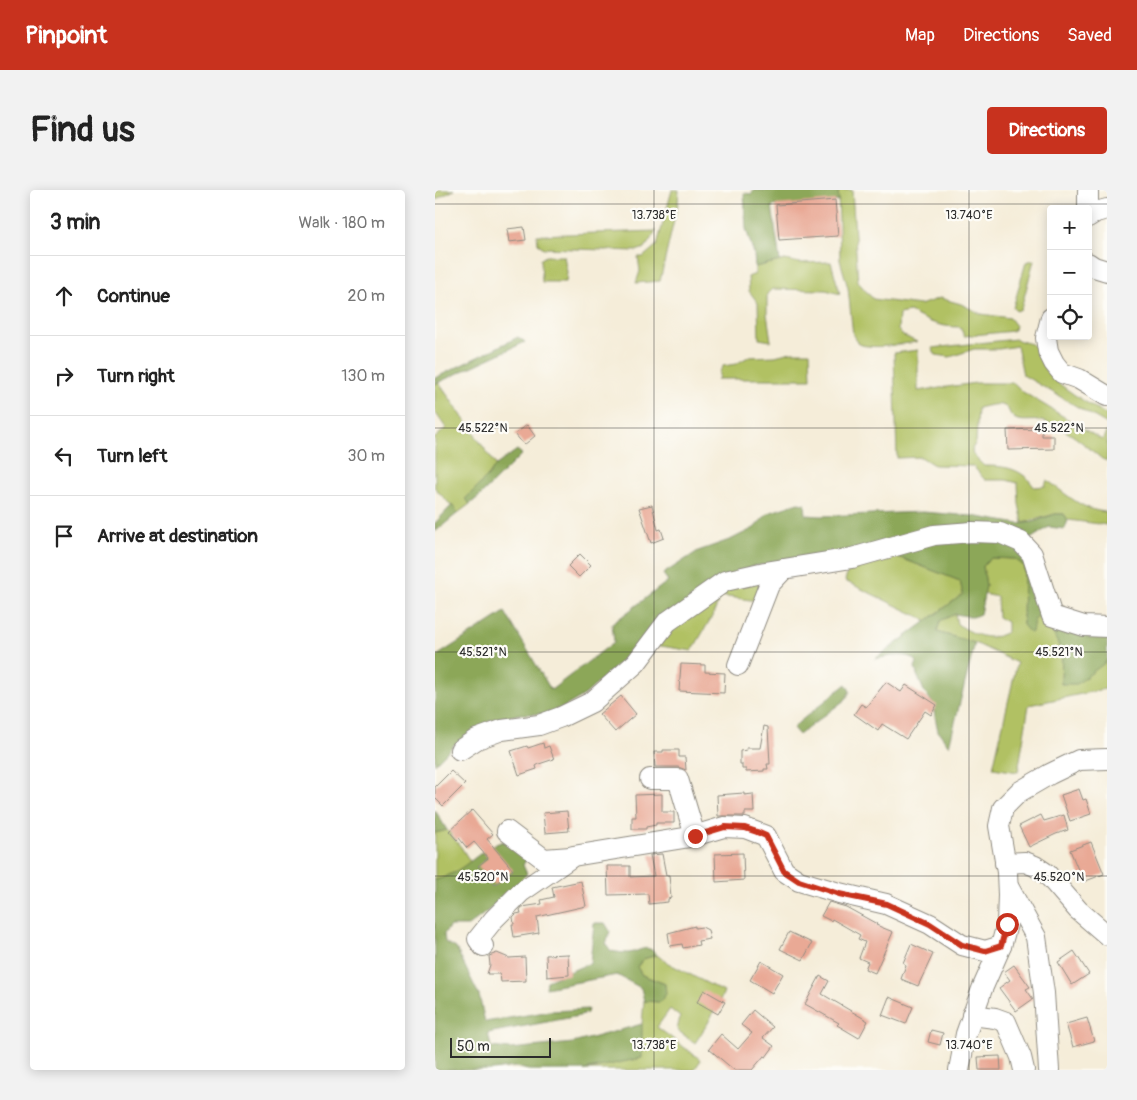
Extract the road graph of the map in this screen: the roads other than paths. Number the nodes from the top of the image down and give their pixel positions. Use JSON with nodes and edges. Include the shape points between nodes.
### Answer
{"nodes":[{"id":1,"x":1088,"y":190,"type":"edge"},
{"id":2,"x":1099,"y":190,"type":"edge"},
{"id":3,"x":1107,"y":201,"type":"edge"},
{"id":4,"x":1088,"y":205,"type":"edge"},
{"id":5,"x":1107,"y":209,"type":"edge"},
{"id":6,"x":1092,"y":214,"type":"edge"},
{"id":7,"x":1047,"y":334,"type":"edge"},
{"id":8,"x":1107,"y":396,"type":"edge"},
{"id":9,"x":784,"y":569,"type":"junction"},
{"id":10,"x":1107,"y":627,"type":"edge"},
{"id":11,"x":737,"y":666,"type":"dead end"},
{"id":12,"x":460,"y":750,"type":"dead end"},
{"id":13,"x":1107,"y":759,"type":"edge"},
{"id":14,"x":650,"y":779,"type":"dead end"},
{"id":15,"x":507,"y":831,"type":"dead end"},
{"id":16,"x":695,"y":836,"type":"junction"},
{"id":17,"x":573,"y":856,"type":"junction"},
{"id":18,"x":1005,"y":862,"type":"junction"},
{"id":19,"x":1008,"y":886,"type":"junction"},
{"id":20,"x":1107,"y":935,"type":"edge"},
{"id":21,"x":483,"y":946,"type":"dead end"},
{"id":22,"x":1001,"y":946,"type":"junction"},
{"id":23,"x":972,"y":1015,"type":"junction"},
{"id":24,"x":959,"y":1070,"type":"edge"},
{"id":25,"x":1024,"y":1070,"type":"edge"},
{"id":26,"x":1049,"y":1070,"type":"edge"}],
"edges":[{"from":1,"to":4,"type":"street"},
{"from":2,"to":3,"type":"street"},
{"from":5,"to":6,"type":"street"},
{"from":7,"to":8,"type":"street","via":[[1048,351],[1062,373]]},
{"from":9,"to":10,"type":"street","via":[[852,558],[934,535],[1000,533],[1021,542],[1032,554],[1052,616],[1084,626]]},
{"from":9,"to":11,"type":"street","via":[[769,585]]},
{"from":9,"to":12,"type":"street","via":[[725,581],[692,603],[667,622],[636,663],[592,702],[539,725],[502,730],[477,738]]},
{"from":13,"to":18,"type":"street","via":[[1071,763],[1019,792],[1003,808],[999,826]]},
{"from":14,"to":16,"type":"street","via":[[678,779]]},
{"from":15,"to":17,"type":"street","via":[[544,859]]},
{"from":16,"to":17,"type":"street"},
{"from":16,"to":22,"type":"street","via":[[725,827],[757,832],[766,836],[784,871],[799,881],[887,904],[930,924],[962,945],[985,951]]},
{"from":17,"to":21,"type":"street","via":[[521,892],[478,939]]},
{"from":18,"to":19,"type":"street"},
{"from":18,"to":20,"type":"street","via":[[1025,862],[1047,874],[1078,910]]},
{"from":19,"to":22,"type":"street","via":[[1007,924]]},
{"from":19,"to":26,"type":"street","via":[[1036,937],[1044,993]]},
{"from":22,"to":23,"type":"street"},
{"from":23,"to":24,"type":"street","via":[[961,1049]]},
{"from":23,"to":25,"type":"street","via":[[1006,1022]]}]}
